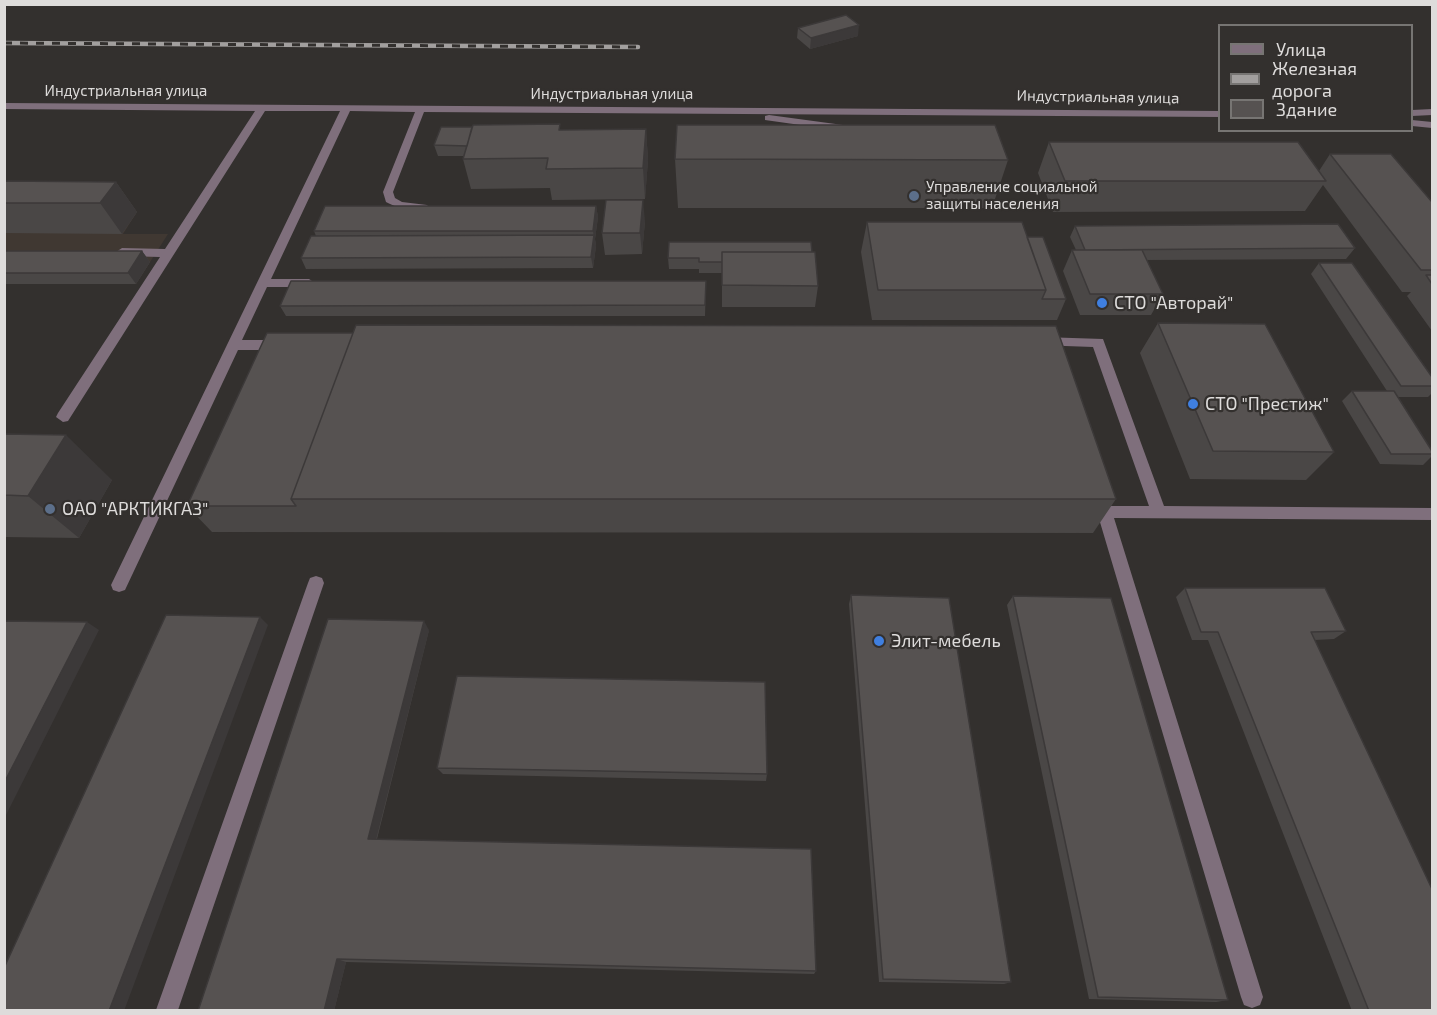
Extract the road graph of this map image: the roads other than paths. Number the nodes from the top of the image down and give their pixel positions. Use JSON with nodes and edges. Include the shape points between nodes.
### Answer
{"nodes":[{"id":1,"x":4,"y":106,"type":"edge"},
{"id":2,"x":262,"y":107,"type":"junction"},
{"id":3,"x":347,"y":107,"type":"junction"},
{"id":4,"x":421,"y":108,"type":"junction"},
{"id":5,"x":710,"y":110,"type":"junction"},
{"id":6,"x":1432,"y":112,"type":"edge"},
{"id":7,"x":1413,"y":113,"type":"edge"},
{"id":8,"x":1218,"y":114,"type":"edge"},
{"id":9,"x":1413,"y":123,"type":"edge"},
{"id":10,"x":1432,"y":125,"type":"edge"},
{"id":11,"x":860,"y":130,"type":"edge"},
{"id":12,"x":434,"y":207,"type":"edge"},
{"id":13,"x":109,"y":252,"type":"edge"},
{"id":14,"x":167,"y":253,"type":"junction"},
{"id":15,"x":264,"y":283,"type":"junction"},
{"id":16,"x":323,"y":283,"type":"edge"},
{"id":17,"x":1033,"y":342,"type":"edge"},
{"id":18,"x":235,"y":345,"type":"junction"},
{"id":19,"x":294,"y":345,"type":"edge"},
{"id":20,"x":63,"y":417,"type":"dead end"},
{"id":21,"x":1159,"y":512,"type":"junction"},
{"id":22,"x":1432,"y":514,"type":"edge"},
{"id":23,"x":316,"y":583,"type":"dead end"},
{"id":24,"x":119,"y":585,"type":"dead end"},
{"id":25,"x":1252,"y":997,"type":"dead end"},
{"id":26,"x":167,"y":1011,"type":"edge"}],
"edges":[{"from":1,"to":2,"type":"street","name":"Индустриальная улица"},
{"from":2,"to":3,"type":"street","name":"Индустриальная улица"},
{"from":2,"to":14,"type":"street"},
{"from":3,"to":4,"type":"street","name":"Индустриальная улица"},
{"from":3,"to":15,"type":"street"},
{"from":4,"to":5,"type":"street","name":"Индустриальная улица"},
{"from":4,"to":12,"type":"street","via":[[388,192],[390,200],[399,205]]},
{"from":5,"to":8,"type":"street","name":"Индустриальная улица","via":[[988,116]]},
{"from":5,"to":11,"type":"street"},
{"from":6,"to":7,"type":"street"},
{"from":9,"to":10,"type":"street"},
{"from":13,"to":14,"type":"street"},
{"from":14,"to":20,"type":"street"},
{"from":15,"to":16,"type":"street"},
{"from":15,"to":18,"type":"street"},
{"from":17,"to":21,"type":"street","via":[[1098,342]]},
{"from":18,"to":19,"type":"street"},
{"from":18,"to":24,"type":"street"},
{"from":21,"to":22,"type":"street"},
{"from":21,"to":25,"type":"street","via":[[1105,512]]},
{"from":23,"to":26,"type":"street"}]}
